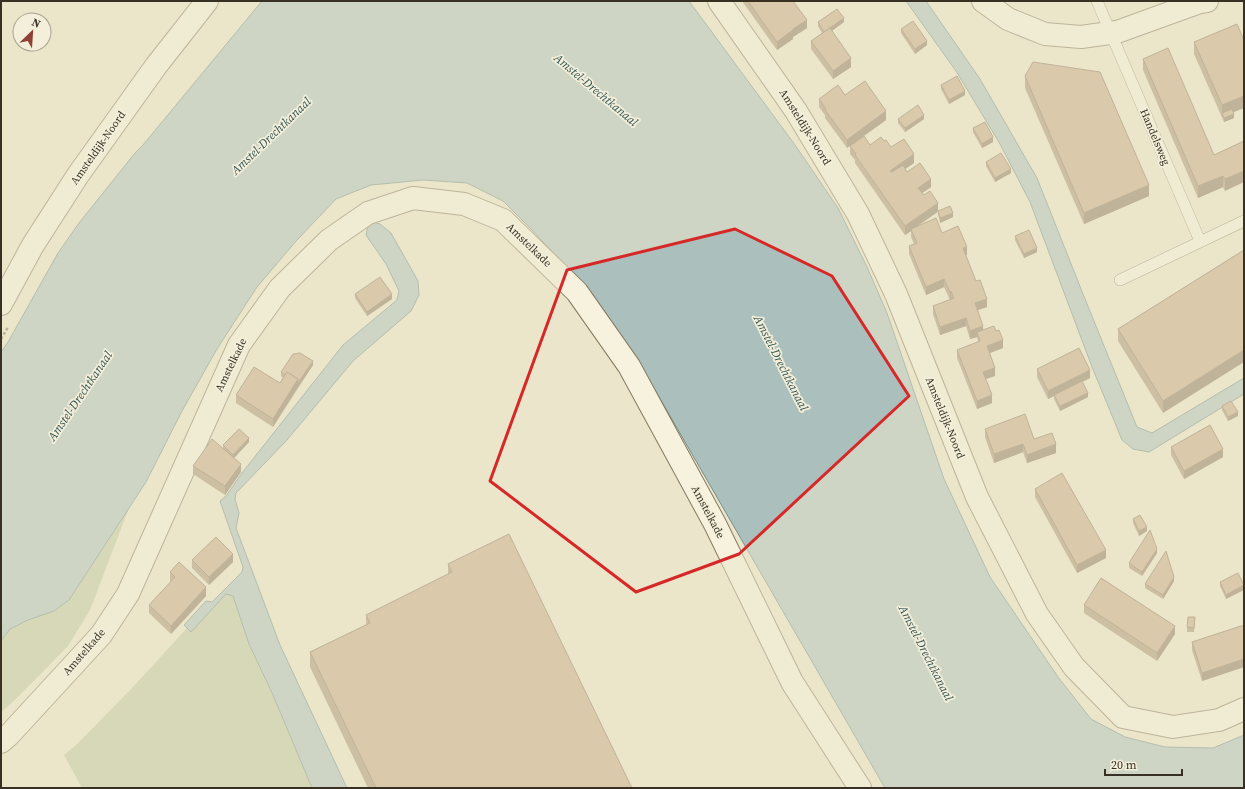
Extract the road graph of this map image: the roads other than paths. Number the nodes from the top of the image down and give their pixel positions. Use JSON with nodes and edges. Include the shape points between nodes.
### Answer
{"nodes":[{"id":1,"x":207,"y":1,"type":"edge"},
{"id":2,"x":719,"y":1,"type":"edge"},
{"id":3,"x":983,"y":1,"type":"edge"},
{"id":4,"x":1097,"y":1,"type":"edge"},
{"id":5,"x":1207,"y":1,"type":"edge"},
{"id":6,"x":1111,"y":32,"type":"junction"},
{"id":7,"x":1244,"y":221,"type":"edge"},
{"id":8,"x":1200,"y":241,"type":"junction"},
{"id":9,"x":1120,"y":280,"type":"dead end"},
{"id":10,"x":1,"y":303,"type":"edge"},
{"id":11,"x":1244,"y":709,"type":"edge"},
{"id":12,"x":1,"y":742,"type":"edge"},
{"id":13,"x":860,"y":788,"type":"edge"}],
"edges":[{"from":1,"to":10,"type":"street","name":"Amsteldijk-Noord","via":[[156,66],[78,175],[33,245]]},
{"from":2,"to":11,"type":"street","name":"Amsteldijk-Noord","via":[[796,111],[858,214],[896,294],[977,497],[1037,614],[1074,667],[1123,717],[1173,727],[1219,720]]},
{"from":3,"to":6,"type":"street","via":[[1008,20],[1045,34],[1081,37]]},
{"from":4,"to":6,"type":"lane","name":"Handelsweg"},
{"from":5,"to":6,"type":"street"},
{"from":6,"to":8,"type":"lane","name":"Handelsweg"},
{"from":7,"to":8,"type":"lane"},
{"from":8,"to":9,"type":"lane"},
{"from":12,"to":13,"type":"street","name":"Amstelkade","via":[[101,635],[128,594],[239,345],[280,288],[329,240],[368,213],[413,198],[464,204],[503,220],[577,292],[629,366],[715,524],[792,682]]}]}
